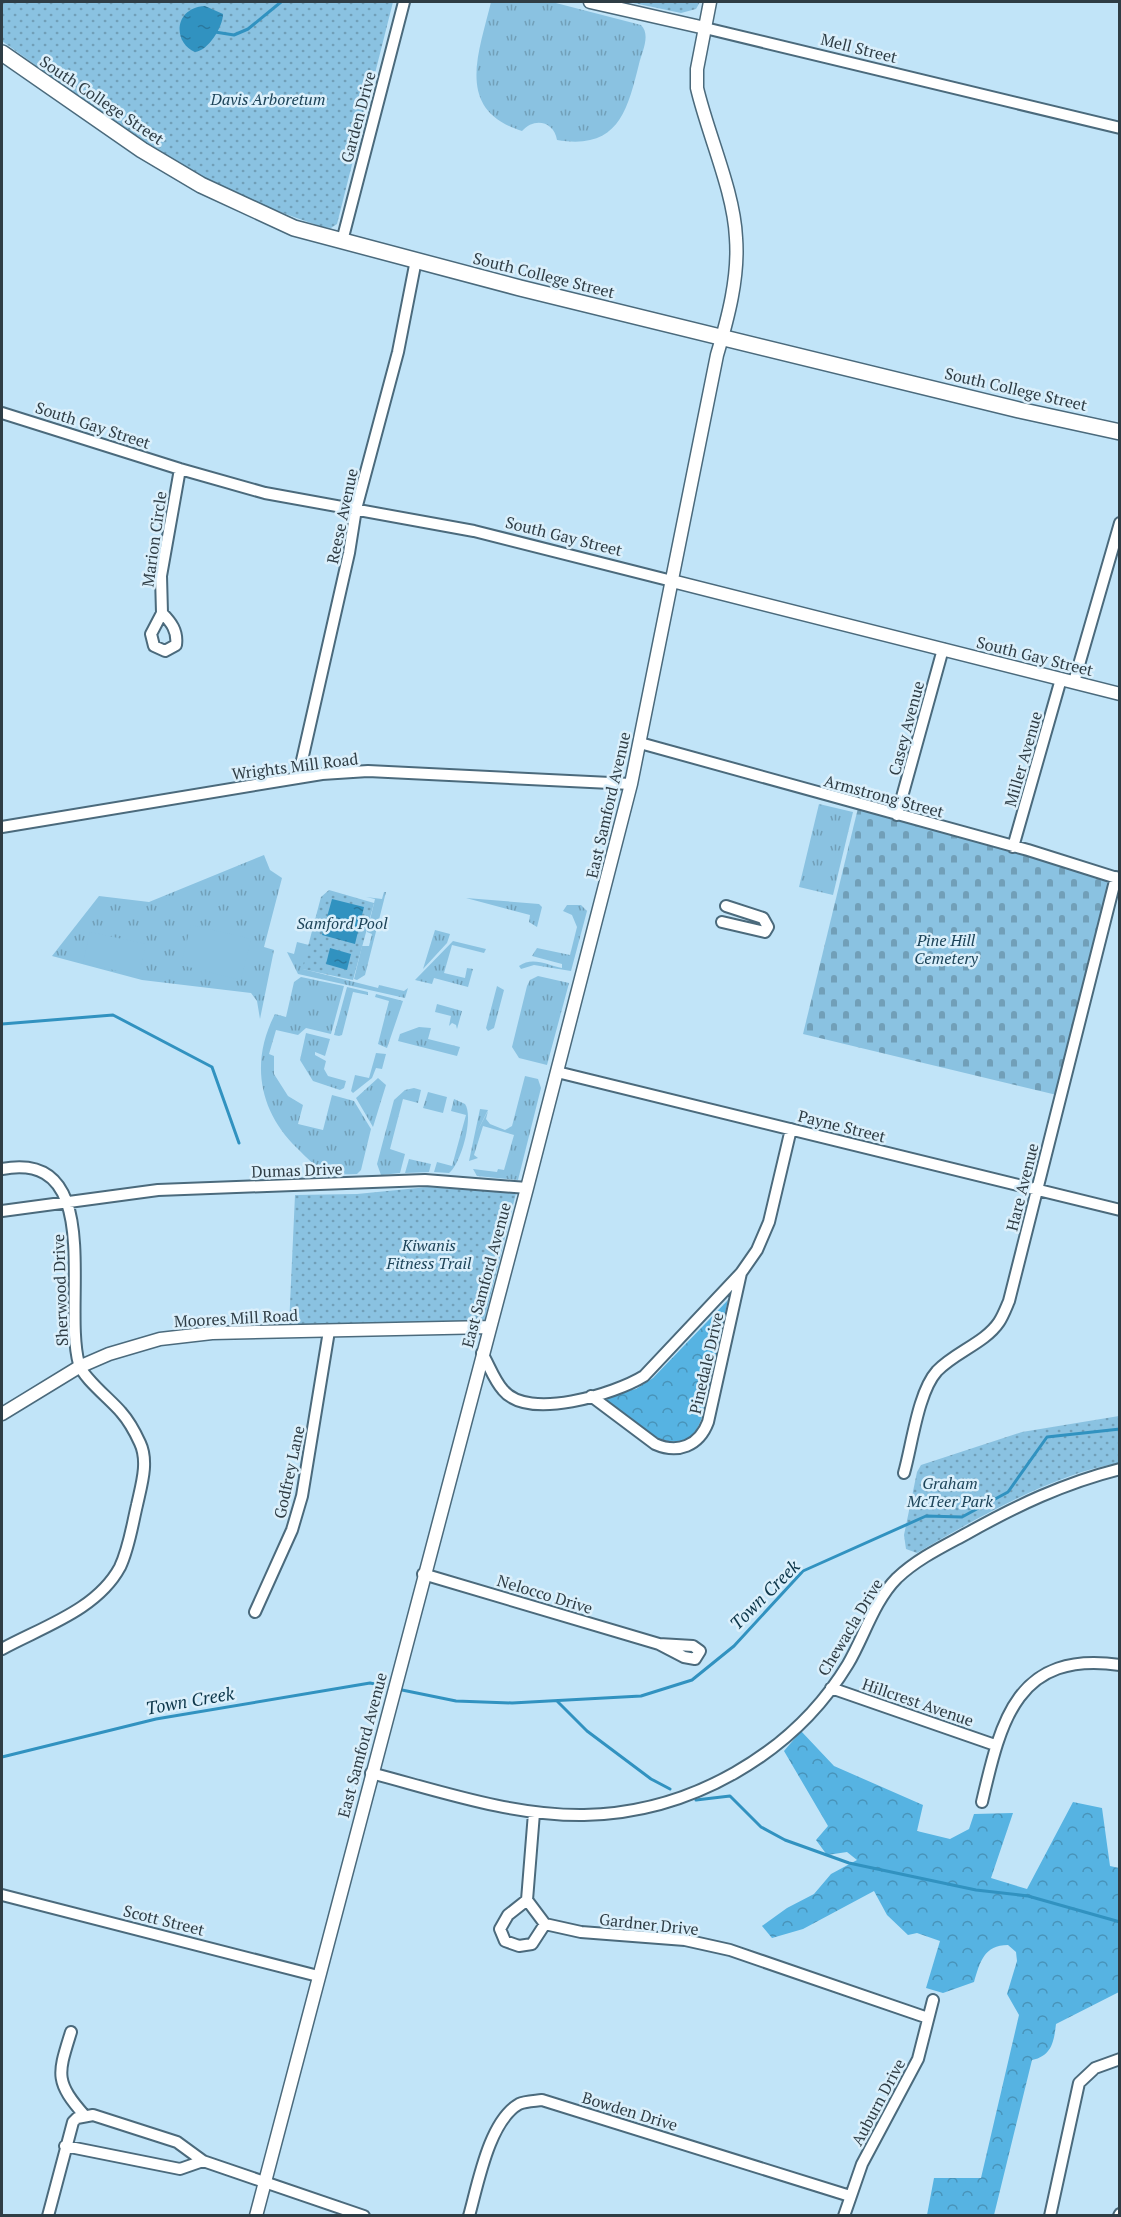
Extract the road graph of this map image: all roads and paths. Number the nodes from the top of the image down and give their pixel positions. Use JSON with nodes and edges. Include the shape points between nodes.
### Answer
{"nodes":[{"id":1,"x":404,"y":2,"type":"edge"},
{"id":2,"x":590,"y":2,"type":"edge"},
{"id":3,"x":710,"y":2,"type":"edge"},
{"id":4,"x":705,"y":28,"type":"junction"},
{"id":5,"x":2,"y":53,"type":"edge"},
{"id":6,"x":1119,"y":128,"type":"edge"},
{"id":7,"x":342,"y":241,"type":"junction"},
{"id":8,"x":416,"y":260,"type":"junction"},
{"id":9,"x":723,"y":336,"type":"junction"},
{"id":10,"x":2,"y":413,"type":"edge"},
{"id":11,"x":1119,"y":432,"type":"edge"},
{"id":12,"x":180,"y":469,"type":"junction"},
{"id":13,"x":356,"y":509,"type":"junction"},
{"id":14,"x":1119,"y":524,"type":"edge"},
{"id":15,"x":672,"y":580,"type":"junction"},
{"id":16,"x":162,"y":613,"type":"dead end"},
{"id":17,"x":943,"y":649,"type":"junction"},
{"id":18,"x":1068,"y":681,"type":"junction"},
{"id":19,"x":1119,"y":694,"type":"edge"},
{"id":20,"x":640,"y":743,"type":"junction"},
{"id":21,"x":298,"y":778,"type":"junction"},
{"id":22,"x":630,"y":784,"type":"junction"},
{"id":23,"x":897,"y":815,"type":"junction"},
{"id":24,"x":2,"y":827,"type":"edge"},
{"id":25,"x":1013,"y":847,"type":"junction"},
{"id":26,"x":1118,"y":878,"type":"edge"},
{"id":27,"x":726,"y":906,"type":"dead end"},
{"id":28,"x":722,"y":922,"type":"dead end"},
{"id":29,"x":557,"y":1072,"type":"junction"},
{"id":30,"x":791,"y":1129,"type":"junction"},
{"id":31,"x":2,"y":1169,"type":"edge"},
{"id":32,"x":527,"y":1188,"type":"junction"},
{"id":33,"x":1036,"y":1189,"type":"junction"},
{"id":34,"x":68,"y":1200,"type":"junction"},
{"id":35,"x":1119,"y":1210,"type":"edge"},
{"id":36,"x":2,"y":1211,"type":"edge"},
{"id":37,"x":741,"y":1273,"type":"junction"},
{"id":38,"x":490,"y":1327,"type":"junction"},
{"id":39,"x":329,"y":1331,"type":"junction"},
{"id":40,"x":482,"y":1353,"type":"junction"},
{"id":41,"x":79,"y":1367,"type":"junction"},
{"id":42,"x":591,"y":1396,"type":"junction"},
{"id":43,"x":2,"y":1414,"type":"edge"},
{"id":44,"x":1119,"y":1469,"type":"edge"},
{"id":45,"x":904,"y":1473,"type":"dead end"},
{"id":46,"x":423,"y":1574,"type":"junction"},
{"id":47,"x":255,"y":1612,"type":"dead end"},
{"id":48,"x":659,"y":1644,"type":"dead end"},
{"id":49,"x":2,"y":1649,"type":"edge"},
{"id":50,"x":1119,"y":1665,"type":"edge"},
{"id":51,"x":831,"y":1688,"type":"junction"},
{"id":52,"x":995,"y":1745,"type":"junction"},
{"id":53,"x":371,"y":1773,"type":"junction"},
{"id":54,"x":982,"y":1802,"type":"dead end"},
{"id":55,"x":534,"y":1814,"type":"junction"},
{"id":56,"x":2,"y":1894,"type":"edge"},
{"id":57,"x":527,"y":1900,"type":"junction"},
{"id":58,"x":545,"y":1924,"type":"junction"},
{"id":59,"x":318,"y":1976,"type":"junction"},
{"id":60,"x":933,"y":2000,"type":"dead end"},
{"id":61,"x":928,"y":2018,"type":"junction"},
{"id":62,"x":71,"y":2032,"type":"dead end"},
{"id":63,"x":1119,"y":2059,"type":"edge"},
{"id":64,"x":85,"y":2116,"type":"junction"},
{"id":65,"x":65,"y":2146,"type":"junction"},
{"id":66,"x":202,"y":2161,"type":"junction"},
{"id":67,"x":264,"y":2183,"type":"junction"},
{"id":68,"x":850,"y":2196,"type":"junction"},
{"id":69,"x":48,"y":2216,"type":"edge"},
{"id":70,"x":256,"y":2216,"type":"edge"},
{"id":71,"x":364,"y":2216,"type":"edge"},
{"id":72,"x":469,"y":2216,"type":"edge"},
{"id":73,"x":844,"y":2216,"type":"edge"},
{"id":74,"x":1050,"y":2216,"type":"edge"}],
"edges":[{"from":1,"to":7,"type":"street","name":"Garden Drive"},
{"from":2,"to":4,"type":"street","name":"Mell Street"},
{"from":3,"to":4,"type":"street","name":"East Samford Avenue"},
{"from":4,"to":6,"type":"street","name":"Mell Street"},
{"from":4,"to":9,"type":"street","name":"East Samford Avenue","via":[[697,88],[731,206],[736,238]]},
{"from":5,"to":7,"type":"main road","name":"South College Street","via":[[142,150],[201,185],[284,224]]},
{"from":7,"to":8,"type":"main road","name":"South College Street"},
{"from":8,"to":9,"type":"main road","name":"South College Street"},
{"from":8,"to":13,"type":"street","name":"Reese Avenue","via":[[399,352]]},
{"from":9,"to":11,"type":"main road","name":"South College Street"},
{"from":9,"to":15,"type":"street","name":"East Samford Avenue"},
{"from":10,"to":12,"type":"street","name":"South Gay Street"},
{"from":12,"to":13,"type":"street","name":"South Gay Street","via":[[265,493]]},
{"from":12,"to":16,"type":"street","name":"Marion Circle","via":[[162,576]]},
{"from":13,"to":15,"type":"street","name":"South Gay Street","via":[[474,531]]},
{"from":13,"to":21,"type":"street","name":"Reese Avenue"},
{"from":14,"to":18,"type":"street","name":"Miller Avenue"},
{"from":15,"to":17,"type":"street","name":"South Gay Street"},
{"from":15,"to":20,"type":"street","name":"East Samford Avenue"},
{"from":17,"to":18,"type":"street","name":"South Gay Street"},
{"from":17,"to":23,"type":"street","name":"Casey Avenue"},
{"from":18,"to":19,"type":"street","name":"South Gay Street"},
{"from":18,"to":25,"type":"street","name":"Miller Avenue"},
{"from":20,"to":22,"type":"street","name":"East Samford Avenue"},
{"from":20,"to":23,"type":"street","name":"Armstrong Street"},
{"from":21,"to":22,"type":"street","name":"Wrights Mill Road","via":[[368,771]]},
{"from":21,"to":24,"type":"street","name":"Wrights Mill Road"},
{"from":22,"to":29,"type":"street","name":"East Samford Avenue"},
{"from":23,"to":25,"type":"street","name":"Armstrong Street"},
{"from":25,"to":26,"type":"street","name":"Armstrong Street"},
{"from":26,"to":33,"type":"street","name":"Hare Avenue"},
{"from":27,"to":28,"type":"street","via":[[763,918],[768,927],[765,932]]},
{"from":29,"to":30,"type":"street","name":"Payne Street"},
{"from":29,"to":32,"type":"street","name":"East Samford Avenue"},
{"from":30,"to":33,"type":"street","name":"Payne Street"},
{"from":30,"to":37,"type":"street","name":"Pinedale Drive","via":[[769,1222],[758,1250]]},
{"from":31,"to":34,"type":"street","via":[[19,1166],[50,1176]]},
{"from":32,"to":34,"type":"street","name":"Dumas Drive","via":[[425,1180],[158,1190]]},
{"from":32,"to":38,"type":"street","name":"East Samford Avenue"},
{"from":33,"to":35,"type":"street","name":"Payne Street"},
{"from":33,"to":45,"type":"street","name":"Hare Avenue","via":[[1009,1301],[991,1331],[952,1357],[936,1373],[925,1393]]},
{"from":34,"to":36,"type":"street","name":"Dumas Drive"},
{"from":34,"to":41,"type":"street","name":"Sherwood Drive","via":[[73,1229],[74,1332]]},
{"from":37,"to":42,"type":"street","name":"Pinedale Drive","via":[[644,1376]]},
{"from":37,"to":42,"type":"street","name":"Pinedale Drive","via":[[708,1422],[697,1441],[687,1447],[665,1448],[655,1444]]},
{"from":38,"to":39,"type":"street","name":"Moores Mill Road"},
{"from":38,"to":40,"type":"street","name":"East Samford Avenue"},
{"from":39,"to":41,"type":"street","name":"Moores Mill Road","via":[[212,1332],[160,1339]]},
{"from":39,"to":47,"type":"street","name":"Godfrey Lane","via":[[302,1496],[292,1530]]},
{"from":40,"to":42,"type":"street","name":"Pinedale Drive","via":[[503,1392],[528,1405]]},
{"from":40,"to":46,"type":"street","name":"East Samford Avenue"},
{"from":41,"to":43,"type":"street","name":"Moores Mill Road"},
{"from":41,"to":49,"type":"street","name":"Sherwood Drive","via":[[122,1413],[144,1455],[128,1546],[120,1567],[99,1593],[76,1610]]},
{"from":44,"to":51,"type":"street","name":"Chewacla Drive","via":[[1070,1482],[1025,1501],[914,1563],[896,1579]]},
{"from":46,"to":48,"type":"street","name":"Nelocco Drive"},
{"from":46,"to":53,"type":"street","name":"East Samford Avenue"},
{"from":50,"to":52,"type":"street","via":[[1071,1664],[1049,1672],[1014,1702]]},
{"from":51,"to":52,"type":"street","name":"Hillcrest Avenue"},
{"from":51,"to":55,"type":"street","name":"Chewacla Drive","via":[[786,1738],[731,1776],[700,1791],[621,1813]]},
{"from":52,"to":54,"type":"street"},
{"from":53,"to":55,"type":"street","name":"Chewacla Drive"},
{"from":53,"to":59,"type":"street","name":"East Samford Avenue"},
{"from":55,"to":57,"type":"street"},
{"from":56,"to":59,"type":"street","name":"Scott Street"},
{"from":57,"to":58,"type":"street"},
{"from":57,"to":58,"type":"street","via":[[508,1915],[500,1929],[505,1941],[519,1946],[532,1944]]},
{"from":58,"to":61,"type":"street","name":"Gardner Drive","via":[[581,1932],[685,1940],[730,1950]]},
{"from":59,"to":67,"type":"street","name":"East Samford Avenue"},
{"from":60,"to":61,"type":"street","name":"Auburn Drive"},
{"from":61,"to":68,"type":"street","name":"Auburn Drive","via":[[918,2059],[862,2164]]},
{"from":62,"to":64,"type":"street","via":[[61,2084]]},
{"from":63,"to":74,"type":"street","via":[[1095,2068],[1079,2083]]},
{"from":64,"to":65,"type":"street","via":[[73,2122]]},
{"from":64,"to":66,"type":"street","via":[[93,2115],[177,2142]]},
{"from":65,"to":66,"type":"street","via":[[180,2169]]},
{"from":65,"to":69,"type":"street"},
{"from":66,"to":67,"type":"street"},
{"from":67,"to":70,"type":"street","name":"East Samford Avenue"},
{"from":67,"to":71,"type":"street"},
{"from":68,"to":72,"type":"street","name":"Bowden Drive","via":[[542,2100],[520,2103],[501,2120]]},
{"from":68,"to":73,"type":"street","name":"Auburn Drive"}]}
